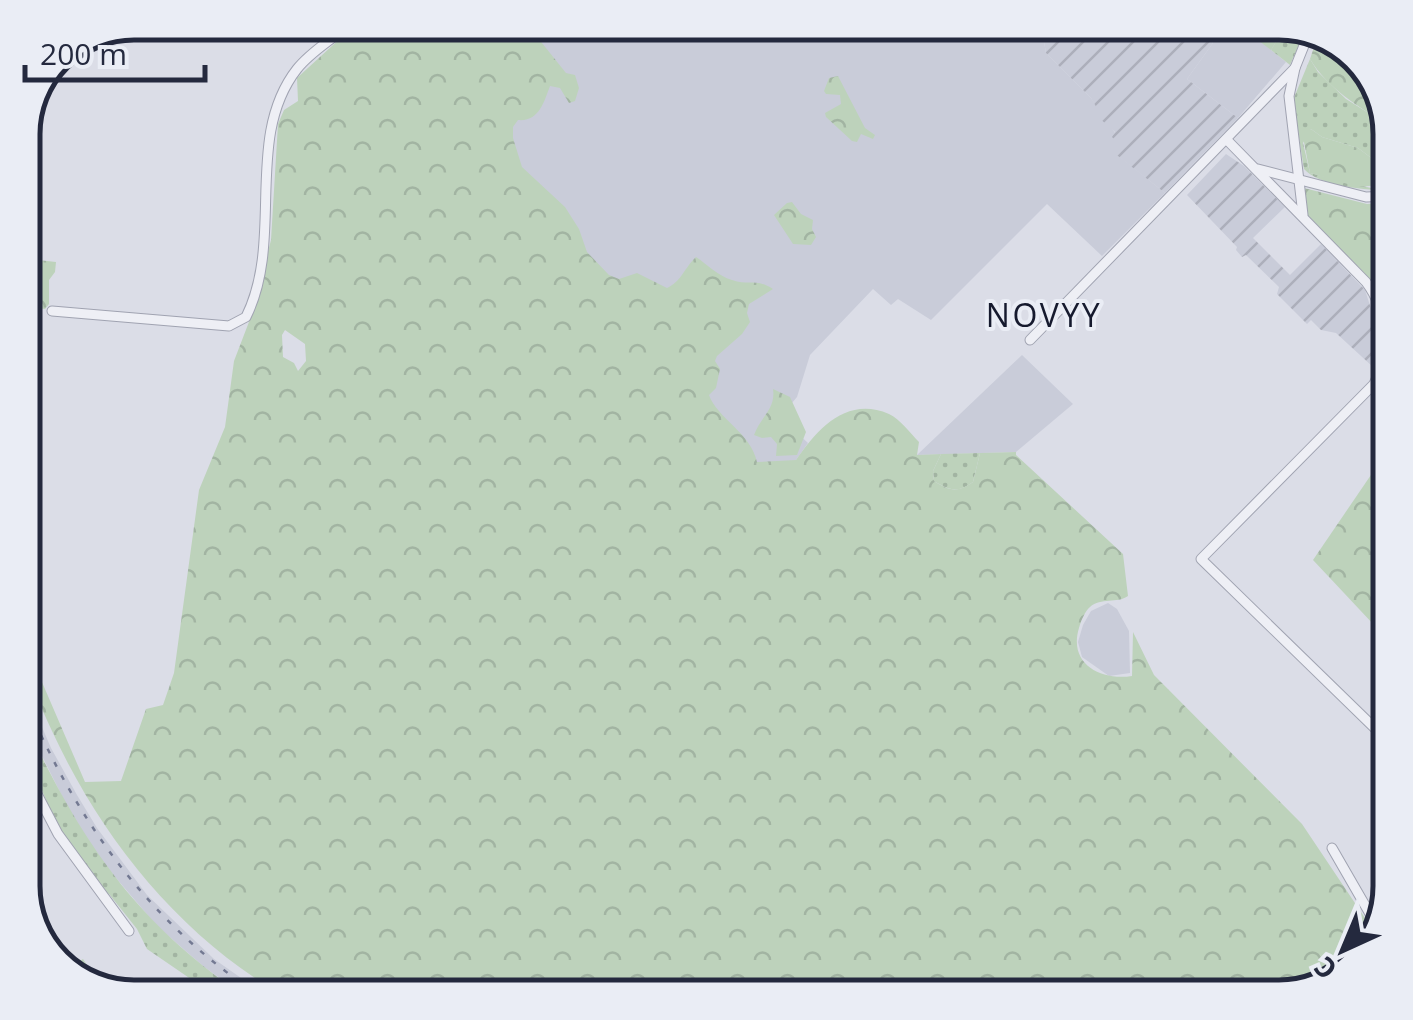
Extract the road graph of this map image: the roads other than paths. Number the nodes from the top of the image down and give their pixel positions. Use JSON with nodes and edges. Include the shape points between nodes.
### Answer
{"nodes":[{"id":1,"x":330,"y":40,"type":"edge"},
{"id":2,"x":1305,"y":44,"type":"edge"},
{"id":3,"x":1295,"y":68,"type":"junction"},
{"id":4,"x":1227,"y":140,"type":"junction"},
{"id":5,"x":1255,"y":168,"type":"junction"},
{"id":6,"x":1298,"y":180,"type":"junction"},
{"id":7,"x":1373,"y":197,"type":"edge"},
{"id":8,"x":1304,"y":218,"type":"junction"},
{"id":9,"x":1373,"y":292,"type":"edge"},
{"id":10,"x":52,"y":311,"type":"dead end"},
{"id":11,"x":1030,"y":340,"type":"dead end"},
{"id":12,"x":1373,"y":385,"type":"edge"},
{"id":13,"x":1373,"y":727,"type":"edge"},
{"id":14,"x":40,"y":800,"type":"edge"},
{"id":15,"x":1332,"y":848,"type":"dead end"},
{"id":16,"x":1369,"y":912,"type":"edge"},
{"id":17,"x":129,"y":931,"type":"dead end"}],
"edges":[{"from":1,"to":10,"type":"street","via":[[298,68],[272,120],[266,234],[246,317],[228,326]]},
{"from":2,"to":3,"type":"street"},
{"from":3,"to":4,"type":"street"},
{"from":3,"to":6,"type":"street","via":[[1289,107]]},
{"from":4,"to":5,"type":"street"},
{"from":4,"to":11,"type":"street"},
{"from":5,"to":6,"type":"street"},
{"from":5,"to":8,"type":"street"},
{"from":6,"to":7,"type":"street"},
{"from":6,"to":8,"type":"street"},
{"from":8,"to":9,"type":"street"},
{"from":12,"to":13,"type":"street","via":[[1201,559]]},
{"from":14,"to":17,"type":"street"},
{"from":15,"to":16,"type":"street"}]}
